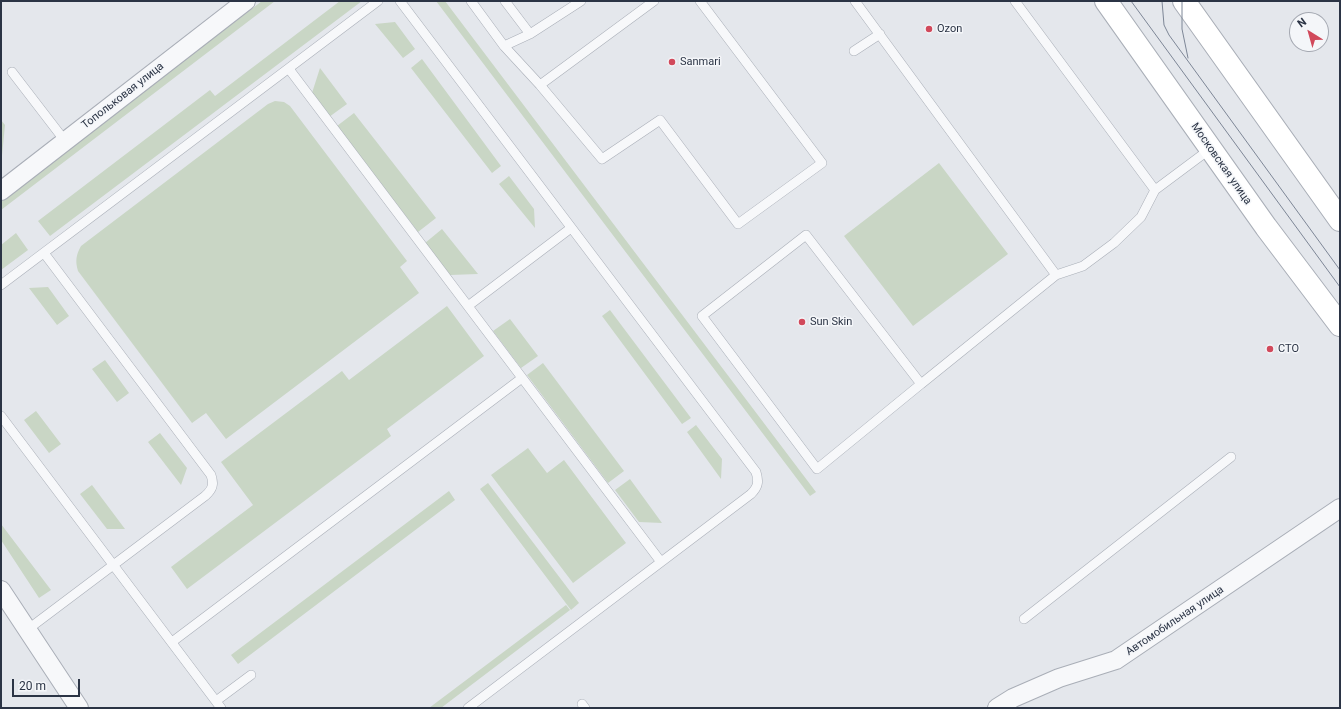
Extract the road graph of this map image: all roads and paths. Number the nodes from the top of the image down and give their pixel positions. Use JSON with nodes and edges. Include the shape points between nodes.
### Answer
{"nodes":[{"id":1,"x":246,"y":1,"type":"edge"},
{"id":2,"x":378,"y":1,"type":"edge"},
{"id":3,"x":400,"y":1,"type":"edge"},
{"id":4,"x":471,"y":1,"type":"edge"},
{"id":5,"x":505,"y":1,"type":"edge"},
{"id":6,"x":581,"y":1,"type":"edge"},
{"id":7,"x":654,"y":1,"type":"edge"},
{"id":8,"x":700,"y":1,"type":"edge"},
{"id":9,"x":855,"y":1,"type":"edge"},
{"id":10,"x":1015,"y":1,"type":"edge"},
{"id":11,"x":1106,"y":1,"type":"edge"},
{"id":12,"x":1184,"y":1,"type":"edge"},
{"id":13,"x":530,"y":34,"type":"junction"},
{"id":14,"x":880,"y":34,"type":"junction"},
{"id":15,"x":504,"y":46,"type":"junction"},
{"id":16,"x":854,"y":51,"type":"dead end"},
{"id":17,"x":289,"y":68,"type":"junction"},
{"id":18,"x":12,"y":72,"type":"dead end"},
{"id":19,"x":540,"y":85,"type":"junction"},
{"id":20,"x":65,"y":141,"type":"junction"},
{"id":21,"x":1210,"y":149,"type":"junction"},
{"id":22,"x":1155,"y":190,"type":"junction"},
{"id":23,"x":1,"y":191,"type":"edge"},
{"id":24,"x":1338,"y":213,"type":"edge"},
{"id":25,"x":571,"y":228,"type":"junction"},
{"id":26,"x":44,"y":253,"type":"junction"},
{"id":27,"x":1056,"y":275,"type":"junction"},
{"id":28,"x":1,"y":286,"type":"edge"},
{"id":29,"x":468,"y":306,"type":"junction"},
{"id":30,"x":1340,"y":324,"type":"edge"},
{"id":31,"x":522,"y":378,"type":"junction"},
{"id":32,"x":921,"y":384,"type":"junction"},
{"id":33,"x":1,"y":416,"type":"edge"},
{"id":34,"x":1231,"y":457,"type":"dead end"},
{"id":35,"x":1340,"y":508,"type":"edge"},
{"id":36,"x":661,"y":562,"type":"junction"},
{"id":37,"x":114,"y":565,"type":"junction"},
{"id":38,"x":1,"y":590,"type":"edge"},
{"id":39,"x":1024,"y":619,"type":"dead end"},
{"id":40,"x":27,"y":630,"type":"junction"},
{"id":41,"x":172,"y":642,"type":"junction"},
{"id":42,"x":251,"y":675,"type":"dead end"},
{"id":43,"x":219,"y":705,"type":"edge"},
{"id":44,"x":79,"y":708,"type":"edge"},
{"id":45,"x":468,"y":708,"type":"edge"},
{"id":46,"x":997,"y":708,"type":"edge"}],
"edges":[{"from":1,"to":20,"type":"street","name":"Топольковая улица"},
{"from":2,"to":17,"type":"lane"},
{"from":3,"to":25,"type":"lane"},
{"from":4,"to":15,"type":"lane"},
{"from":5,"to":13,"type":"lane"},
{"from":6,"to":13,"type":"lane"},
{"from":7,"to":19,"type":"lane"},
{"from":8,"to":19,"type":"lane","via":[[822,163],[738,224],[660,120],[602,159]]},
{"from":9,"to":14,"type":"lane"},
{"from":10,"to":22,"type":"lane"},
{"from":11,"to":21,"type":"street","name":"Московская улица"},
{"from":12,"to":24,"type":"street"},
{"from":13,"to":15,"type":"lane"},
{"from":14,"to":16,"type":"lane"},
{"from":14,"to":27,"type":"lane"},
{"from":15,"to":19,"type":"lane"},
{"from":17,"to":26,"type":"lane"},
{"from":17,"to":29,"type":"lane"},
{"from":18,"to":20,"type":"lane"},
{"from":20,"to":23,"type":"street","name":"Топольковая улица"},
{"from":21,"to":22,"type":"lane"},
{"from":21,"to":30,"type":"street","name":"Московская улица"},
{"from":22,"to":27,"type":"lane","via":[[1140,217],[1114,243],[1083,266]]},
{"from":25,"to":29,"type":"lane"},
{"from":25,"to":36,"type":"lane","via":[[756,472],[759,480],[757,488],[751,494]]},
{"from":26,"to":28,"type":"lane"},
{"from":26,"to":37,"type":"lane","via":[[214,482],[212,489],[205,496]]},
{"from":27,"to":32,"type":"lane"},
{"from":29,"to":31,"type":"lane"},
{"from":31,"to":36,"type":"lane"},
{"from":31,"to":41,"type":"lane"},
{"from":32,"to":32,"type":"lane","via":[[806,235],[702,316],[818,469]]},
{"from":33,"to":37,"type":"lane"},
{"from":34,"to":39,"type":"lane"},
{"from":35,"to":46,"type":"street","name":"Автомобильная улица","via":[[1116,660],[1059,678],[1013,698]]},
{"from":36,"to":45,"type":"lane"},
{"from":37,"to":40,"type":"lane"},
{"from":37,"to":41,"type":"lane"},
{"from":38,"to":40,"type":"street"},
{"from":40,"to":44,"type":"street"},
{"from":41,"to":43,"type":"lane"},
{"from":42,"to":43,"type":"lane"}]}
